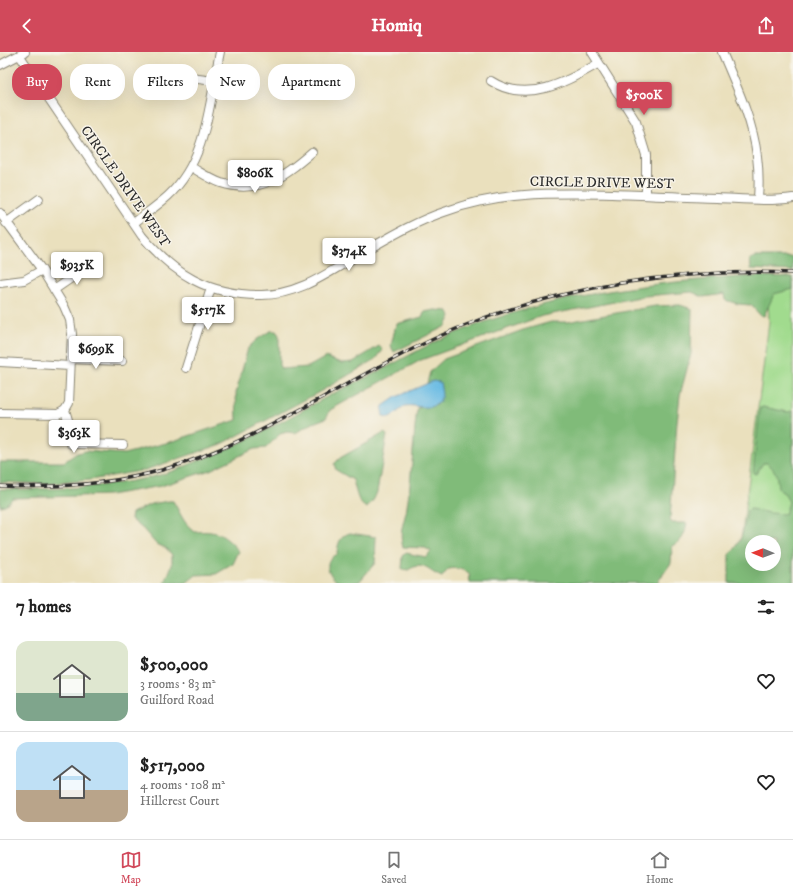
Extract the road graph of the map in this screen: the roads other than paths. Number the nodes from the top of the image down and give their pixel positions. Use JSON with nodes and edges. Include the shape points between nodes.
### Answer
{"nodes":[{"id":1,"x":220,"y":52,"type":"edge"},
{"id":2,"x":592,"y":52,"type":"edge"},
{"id":3,"x":722,"y":52,"type":"edge"},
{"id":4,"x":23,"y":54,"type":"edge"},
{"id":5,"x":599,"y":63,"type":"junction"},
{"id":6,"x":218,"y":64,"type":"edge"},
{"id":7,"x":0,"y":65,"type":"edge"},
{"id":8,"x":491,"y":82,"type":"dead end"},
{"id":9,"x":210,"y":100,"type":"edge"},
{"id":10,"x":312,"y":152,"type":"dead end"},
{"id":11,"x":191,"y":167,"type":"junction"},
{"id":12,"x":646,"y":195,"type":"junction"},
{"id":13,"x":793,"y":198,"type":"edge"},
{"id":14,"x":39,"y":199,"type":"dead end"},
{"id":15,"x":758,"y":199,"type":"junction"},
{"id":16,"x":0,"y":213,"type":"edge"},
{"id":17,"x":6,"y":223,"type":"junction"},
{"id":18,"x":134,"y":223,"type":"junction"},
{"id":19,"x":90,"y":266,"type":"dead end"},
{"id":20,"x":42,"y":270,"type":"junction"},
{"id":21,"x":0,"y":283,"type":"edge"},
{"id":22,"x":211,"y":288,"type":"junction"},
{"id":23,"x":54,"y":290,"type":"junction"},
{"id":24,"x":122,"y":361,"type":"dead end"},
{"id":25,"x":0,"y":362,"type":"edge"},
{"id":26,"x":70,"y":362,"type":"junction"},
{"id":27,"x":186,"y":368,"type":"dead end"},
{"id":28,"x":65,"y":410,"type":"junction"},
{"id":29,"x":0,"y":413,"type":"edge"},
{"id":30,"x":123,"y":445,"type":"dead end"}],
"edges":[{"from":1,"to":6,"type":"street"},
{"from":2,"to":5,"type":"street"},
{"from":3,"to":15,"type":"street","via":[[736,84],[757,156]]},
{"from":4,"to":7,"type":"street"},
{"from":4,"to":18,"type":"street","name":"CIRCLE DRIVE WEST"},
{"from":5,"to":8,"type":"street","via":[[564,83],[551,87],[517,91],[503,89]]},
{"from":5,"to":12,"type":"street","via":[[630,111],[642,139],[646,155]]},
{"from":9,"to":11,"type":"street","via":[[202,140]]},
{"from":10,"to":11,"type":"street","via":[[281,177],[246,186],[220,182]]},
{"from":11,"to":18,"type":"street","via":[[169,196]]},
{"from":12,"to":15,"type":"street","name":"CIRCLE DRIVE WEST"},
{"from":12,"to":22,"type":"street","name":"CIRCLE DRIVE WEST","via":[[553,192],[497,197],[422,220],[294,290],[242,295]]},
{"from":13,"to":15,"type":"street","name":"CIRCLE DRIVE WEST"},
{"from":14,"to":17,"type":"street"},
{"from":16,"to":17,"type":"street"},
{"from":17,"to":20,"type":"street"},
{"from":18,"to":22,"type":"street","name":"CIRCLE DRIVE WEST","via":[[165,262]]},
{"from":19,"to":23,"type":"street"},
{"from":20,"to":21,"type":"street","via":[[24,280]]},
{"from":20,"to":23,"type":"street"},
{"from":22,"to":27,"type":"street"},
{"from":23,"to":26,"type":"street","via":[[70,320]]},
{"from":24,"to":26,"type":"street"},
{"from":25,"to":26,"type":"street"},
{"from":26,"to":28,"type":"street","via":[[69,403]]},
{"from":28,"to":29,"type":"street","via":[[58,414]]},
{"from":28,"to":30,"type":"street","via":[[71,430],[71,444]]}]}
